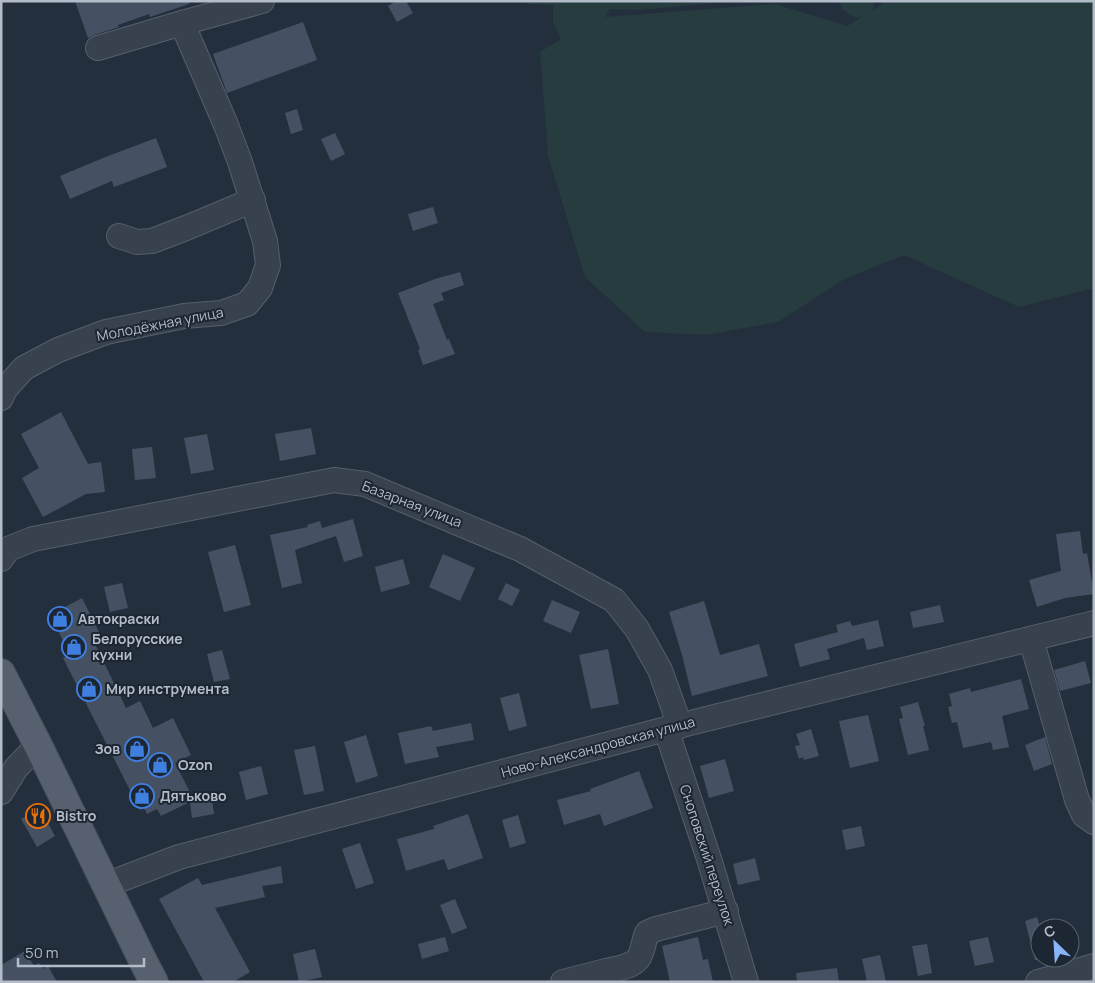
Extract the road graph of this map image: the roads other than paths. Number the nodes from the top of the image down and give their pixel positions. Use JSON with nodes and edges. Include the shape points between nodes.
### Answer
{"nodes":[{"id":1,"x":262,"y":1,"type":"edge"},
{"id":2,"x":220,"y":8,"type":"edge"},
{"id":3,"x":182,"y":23,"type":"junction"},
{"id":4,"x":98,"y":48,"type":"dead end"},
{"id":5,"x":253,"y":200,"type":"junction"},
{"id":6,"x":120,"y":236,"type":"dead end"},
{"id":7,"x":1,"y":398,"type":"edge"},
{"id":8,"x":1,"y":558,"type":"edge"},
{"id":9,"x":1094,"y":623,"type":"edge"},
{"id":10,"x":1031,"y":639,"type":"junction"},
{"id":11,"x":1,"y":673,"type":"edge"},
{"id":12,"x":673,"y":727,"type":"junction"},
{"id":13,"x":38,"y":745,"type":"junction"},
{"id":14,"x":1,"y":792,"type":"edge"},
{"id":15,"x":1094,"y":822,"type":"edge"},
{"id":16,"x":106,"y":885,"type":"junction"},
{"id":17,"x":726,"y":911,"type":"junction"},
{"id":18,"x":1094,"y":966,"type":"edge"},
{"id":19,"x":607,"y":976,"type":"edge"},
{"id":20,"x":154,"y":982,"type":"edge"},
{"id":21,"x":563,"y":982,"type":"edge"},
{"id":22,"x":746,"y":982,"type":"edge"},
{"id":23,"x":1038,"y":982,"type":"edge"}],
"edges":[{"from":1,"to":2,"type":"street"},
{"from":2,"to":3,"type":"street"},
{"from":3,"to":4,"type":"street"},
{"from":3,"to":5,"type":"street","name":"Молодёжная улица","via":[[226,125]]},
{"from":5,"to":6,"type":"street","via":[[152,242],[137,242]]},
{"from":5,"to":7,"type":"street","name":"Молодёжная улица","via":[[268,265],[260,288],[247,304],[222,313],[184,316],[106,332],[58,350],[24,368]]},
{"from":8,"to":12,"type":"street","name":"Базарная улица","via":[[8,549],[33,539],[334,480],[365,484],[520,549],[614,600],[637,629],[660,670]]},
{"from":9,"to":10,"type":"street","name":"Ново-Александровская улица"},
{"from":10,"to":12,"type":"street","name":"Ново-Александровская улица"},
{"from":10,"to":15,"type":"street","via":[[1077,800],[1084,815]]},
{"from":11,"to":13,"type":"main road"},
{"from":12,"to":16,"type":"street","name":"Ново-Александровская улица","via":[[179,856]]},
{"from":12,"to":17,"type":"street","name":"Сноповский переулок"},
{"from":13,"to":14,"type":"street","via":[[16,768]]},
{"from":13,"to":16,"type":"main road"},
{"from":16,"to":20,"type":"main road"},
{"from":17,"to":19,"type":"street","via":[[648,933],[637,961]]},
{"from":17,"to":22,"type":"street","name":"Сноповский переулок"},
{"from":18,"to":23,"type":"street"},
{"from":19,"to":21,"type":"street"}]}
